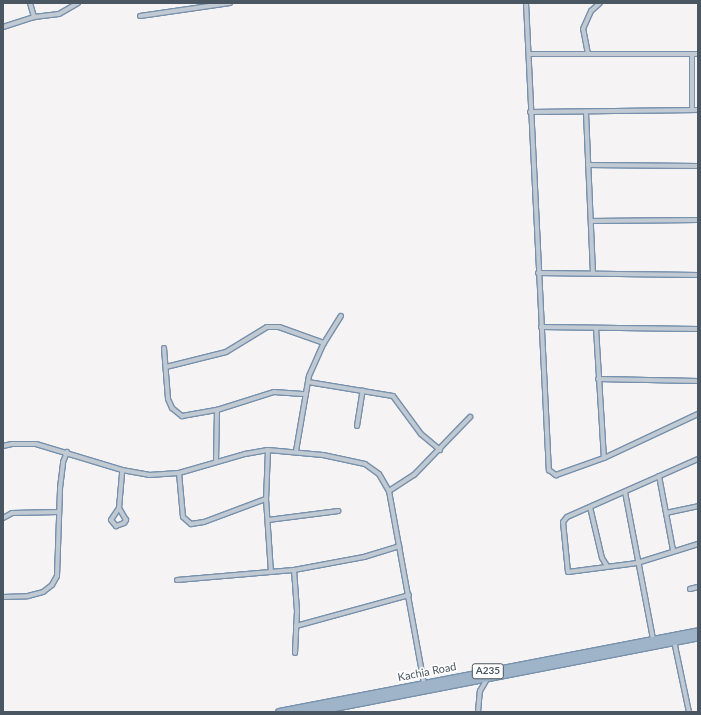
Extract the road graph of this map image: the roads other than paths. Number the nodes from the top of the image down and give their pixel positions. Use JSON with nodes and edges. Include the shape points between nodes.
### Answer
{"nodes":[{"id":1,"x":30,"y":3,"type":"edge"},
{"id":2,"x":78,"y":3,"type":"edge"},
{"id":3,"x":230,"y":3,"type":"edge"},
{"id":4,"x":526,"y":3,"type":"edge"},
{"id":5,"x":600,"y":3,"type":"edge"},
{"id":6,"x":140,"y":16,"type":"dead end"},
{"id":7,"x":34,"y":17,"type":"junction"},
{"id":8,"x":3,"y":27,"type":"edge"},
{"id":9,"x":529,"y":54,"type":"junction"},
{"id":10,"x":588,"y":54,"type":"junction"},
{"id":11,"x":692,"y":54,"type":"junction"},
{"id":12,"x":698,"y":54,"type":"edge"},
{"id":13,"x":692,"y":110,"type":"junction"},
{"id":14,"x":698,"y":110,"type":"edge"},
{"id":15,"x":530,"y":112,"type":"junction"},
{"id":16,"x":586,"y":112,"type":"junction"},
{"id":17,"x":588,"y":165,"type":"junction"},
{"id":18,"x":698,"y":166,"type":"edge"},
{"id":19,"x":698,"y":220,"type":"edge"},
{"id":20,"x":591,"y":221,"type":"junction"},
{"id":21,"x":538,"y":273,"type":"junction"},
{"id":22,"x":593,"y":273,"type":"junction"},
{"id":23,"x":698,"y":275,"type":"edge"},
{"id":24,"x":341,"y":316,"type":"dead end"},
{"id":25,"x":541,"y":327,"type":"junction"},
{"id":26,"x":596,"y":328,"type":"junction"},
{"id":27,"x":698,"y":329,"type":"edge"},
{"id":28,"x":324,"y":343,"type":"junction"},
{"id":29,"x":164,"y":348,"type":"dead end"},
{"id":30,"x":166,"y":367,"type":"junction"},
{"id":31,"x":598,"y":379,"type":"junction"},
{"id":32,"x":698,"y":381,"type":"edge"},
{"id":33,"x":308,"y":382,"type":"junction"},
{"id":34,"x":363,"y":390,"type":"junction"},
{"id":35,"x":306,"y":394,"type":"junction"},
{"id":36,"x":217,"y":410,"type":"junction"},
{"id":37,"x":698,"y":414,"type":"edge"},
{"id":38,"x":470,"y":417,"type":"dead end"},
{"id":39,"x":357,"y":426,"type":"dead end"},
{"id":40,"x":3,"y":446,"type":"edge"},
{"id":41,"x":268,"y":450,"type":"junction"},
{"id":42,"x":440,"y":450,"type":"junction"},
{"id":43,"x":296,"y":451,"type":"junction"},
{"id":44,"x":67,"y":452,"type":"junction"},
{"id":45,"x":604,"y":458,"type":"junction"},
{"id":46,"x":698,"y":459,"type":"edge"},
{"id":47,"x":216,"y":462,"type":"junction"},
{"id":48,"x":122,"y":470,"type":"junction"},
{"id":49,"x":179,"y":473,"type":"junction"},
{"id":50,"x":659,"y":476,"type":"junction"},
{"id":51,"x":390,"y":491,"type":"junction"},
{"id":52,"x":625,"y":492,"type":"junction"},
{"id":53,"x":266,"y":499,"type":"junction"},
{"id":54,"x":698,"y":506,"type":"edge"},
{"id":55,"x":590,"y":507,"type":"junction"},
{"id":56,"x":119,"y":508,"type":"junction"},
{"id":57,"x":338,"y":511,"type":"dead end"},
{"id":58,"x":59,"y":512,"type":"junction"},
{"id":59,"x":666,"y":513,"type":"junction"},
{"id":60,"x":3,"y":518,"type":"edge"},
{"id":61,"x":268,"y":520,"type":"junction"},
{"id":62,"x":698,"y":544,"type":"edge"},
{"id":63,"x":399,"y":546,"type":"junction"},
{"id":64,"x":673,"y":550,"type":"junction"},
{"id":65,"x":637,"y":563,"type":"junction"},
{"id":66,"x":607,"y":566,"type":"junction"},
{"id":67,"x":294,"y":570,"type":"junction"},
{"id":68,"x":271,"y":572,"type":"junction"},
{"id":69,"x":177,"y":580,"type":"dead end"},
{"id":70,"x":698,"y":587,"type":"edge"},
{"id":71,"x":690,"y":589,"type":"dead end"},
{"id":72,"x":409,"y":594,"type":"junction"},
{"id":73,"x":3,"y":597,"type":"edge"},
{"id":74,"x":296,"y":626,"type":"junction"},
{"id":75,"x":698,"y":631,"type":"edge"},
{"id":76,"x":698,"y":636,"type":"edge"},
{"id":77,"x":654,"y":639,"type":"junction"},
{"id":78,"x":674,"y":641,"type":"junction"},
{"id":79,"x":295,"y":653,"type":"dead end"},
{"id":80,"x":489,"y":677,"type":"junction"},
{"id":81,"x":424,"y":683,"type":"junction"},
{"id":82,"x":336,"y":709,"type":"edge"},
{"id":83,"x":279,"y":712,"type":"edge"},
{"id":84,"x":308,"y":712,"type":"edge"},
{"id":85,"x":478,"y":712,"type":"edge"},
{"id":86,"x":689,"y":712,"type":"edge"}],
"edges":[{"from":1,"to":7,"type":"street"},
{"from":2,"to":7,"type":"street","via":[[59,14]]},
{"from":3,"to":6,"type":"street"},
{"from":4,"to":9,"type":"street"},
{"from":5,"to":10,"type":"street","via":[[591,11],[583,29]]},
{"from":7,"to":8,"type":"street"},
{"from":9,"to":10,"type":"street"},
{"from":9,"to":15,"type":"street"},
{"from":10,"to":11,"type":"street"},
{"from":11,"to":12,"type":"street"},
{"from":11,"to":13,"type":"street"},
{"from":13,"to":14,"type":"street"},
{"from":13,"to":16,"type":"street"},
{"from":15,"to":16,"type":"street"},
{"from":15,"to":21,"type":"street"},
{"from":16,"to":17,"type":"street"},
{"from":17,"to":18,"type":"street"},
{"from":17,"to":20,"type":"street"},
{"from":19,"to":20,"type":"street"},
{"from":20,"to":22,"type":"street"},
{"from":21,"to":22,"type":"street"},
{"from":21,"to":25,"type":"street"},
{"from":22,"to":23,"type":"street"},
{"from":24,"to":28,"type":"street"},
{"from":25,"to":26,"type":"street"},
{"from":25,"to":45,"type":"street","via":[[551,473],[556,475]]},
{"from":26,"to":27,"type":"street"},
{"from":26,"to":31,"type":"street"},
{"from":28,"to":30,"type":"street","via":[[279,327],[267,327],[226,352]]},
{"from":28,"to":33,"type":"street"},
{"from":29,"to":30,"type":"street"},
{"from":30,"to":36,"type":"street","via":[[168,399],[177,413],[193,416]]},
{"from":31,"to":32,"type":"street"},
{"from":31,"to":45,"type":"street"},
{"from":33,"to":34,"type":"street"},
{"from":33,"to":35,"type":"street"},
{"from":34,"to":39,"type":"street"},
{"from":34,"to":42,"type":"street","via":[[393,396],[421,434]]},
{"from":35,"to":36,"type":"street","via":[[274,392]]},
{"from":35,"to":43,"type":"street"},
{"from":36,"to":47,"type":"street"},
{"from":37,"to":45,"type":"street"},
{"from":38,"to":42,"type":"street"},
{"from":40,"to":44,"type":"street","via":[[36,444]]},
{"from":41,"to":43,"type":"street"},
{"from":41,"to":47,"type":"street"},
{"from":41,"to":53,"type":"street"},
{"from":42,"to":51,"type":"street","via":[[414,475]]},
{"from":43,"to":51,"type":"street","via":[[365,464],[379,474]]},
{"from":44,"to":48,"type":"street"},
{"from":44,"to":58,"type":"street","via":[[63,462]]},
{"from":46,"to":50,"type":"street"},
{"from":47,"to":49,"type":"street"},
{"from":48,"to":49,"type":"street","via":[[149,475]]},
{"from":48,"to":56,"type":"street"},
{"from":49,"to":53,"type":"street","via":[[183,517],[191,524],[204,522]]},
{"from":50,"to":52,"type":"street"},
{"from":50,"to":59,"type":"street"},
{"from":51,"to":63,"type":"street"},
{"from":52,"to":55,"type":"street"},
{"from":52,"to":65,"type":"street"},
{"from":53,"to":61,"type":"street"},
{"from":54,"to":59,"type":"street"},
{"from":55,"to":66,"type":"street","via":[[602,558]]},
{"from":55,"to":66,"type":"street","via":[[563,521],[566,569],[572,572]]},
{"from":56,"to":56,"type":"street","via":[[126,520],[124,524],[116,526],[110,520]]},
{"from":57,"to":61,"type":"street"},
{"from":58,"to":60,"type":"street","via":[[12,513]]},
{"from":58,"to":73,"type":"street","via":[[57,576],[52,585],[43,592],[28,596]]},
{"from":59,"to":64,"type":"street"},
{"from":61,"to":68,"type":"street"},
{"from":62,"to":64,"type":"street"},
{"from":63,"to":67,"type":"street"},
{"from":63,"to":72,"type":"street"},
{"from":64,"to":65,"type":"street"},
{"from":65,"to":66,"type":"street"},
{"from":65,"to":77,"type":"street"},
{"from":67,"to":68,"type":"street"},
{"from":67,"to":74,"type":"street"},
{"from":68,"to":69,"type":"street"},
{"from":70,"to":71,"type":"street"},
{"from":72,"to":74,"type":"street"},
{"from":72,"to":81,"type":"street"},
{"from":74,"to":79,"type":"street"},
{"from":75,"to":77,"type":"highway","name":"Kachia Road","number":"A235"},
{"from":76,"to":78,"type":"highway","name":"Kachia Road","number":"A235"},
{"from":77,"to":81,"type":"highway","name":"Kachia Road","number":"A235"},
{"from":78,"to":80,"type":"highway","name":"Kachia Road","number":"A235"},
{"from":78,"to":86,"type":"street"},
{"from":80,"to":82,"type":"highway","name":"Kachia Road","number":"A235"},
{"from":80,"to":85,"type":"street","via":[[480,691]]},
{"from":81,"to":83,"type":"highway","name":"Kachia Road","number":"A235"},
{"from":82,"to":84,"type":"highway","name":"Kachia Road","number":"A235"}]}
